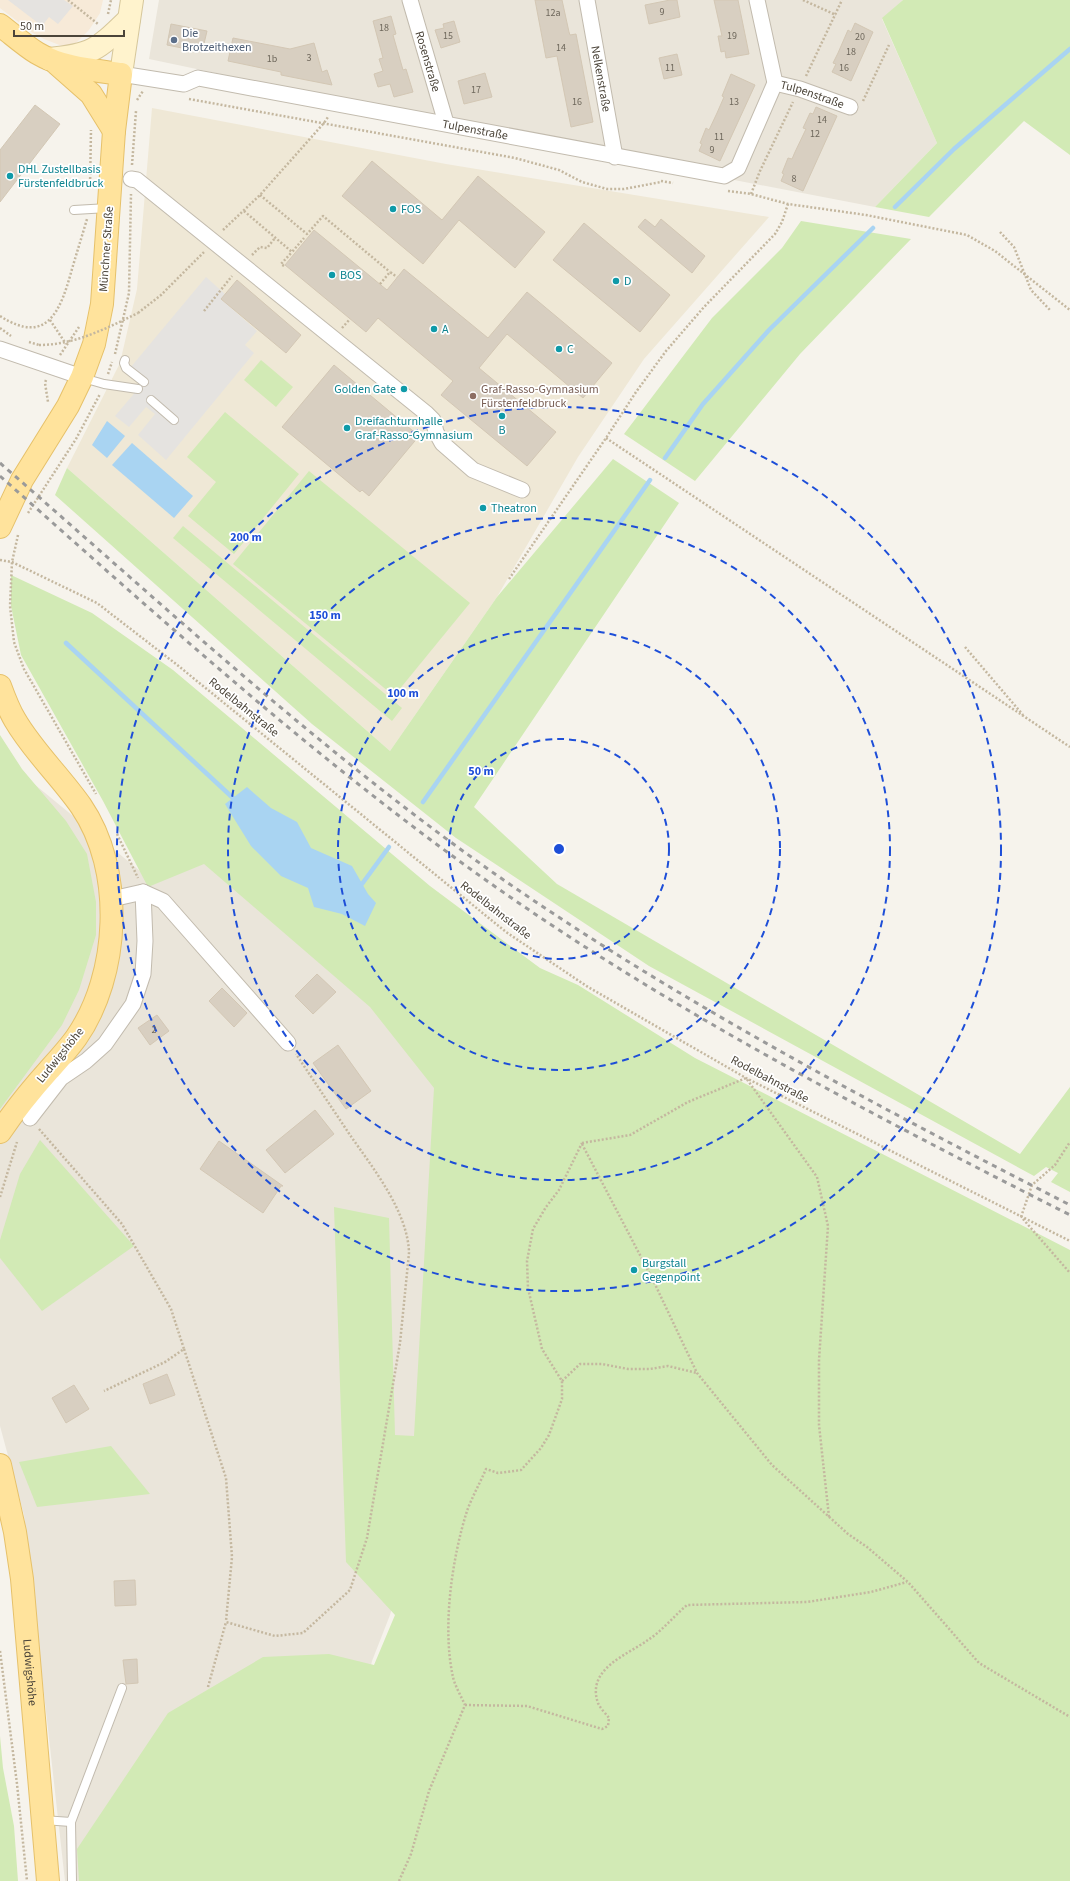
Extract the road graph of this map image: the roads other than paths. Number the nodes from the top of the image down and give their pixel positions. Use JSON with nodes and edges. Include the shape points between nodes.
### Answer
{"nodes":[{"id":1,"x":410,"y":0,"type":"edge"},
{"id":2,"x":587,"y":0,"type":"edge"},
{"id":3,"x":757,"y":0,"type":"edge"},
{"id":4,"x":131,"y":10,"type":"edge"},
{"id":5,"x":0,"y":25,"type":"edge"},
{"id":6,"x":49,"y":59,"type":"junction"},
{"id":7,"x":121,"y":74,"type":"junction"},
{"id":8,"x":775,"y":83,"type":"junction"},
{"id":9,"x":850,"y":107,"type":"road end"},
{"id":10,"x":446,"y":123,"type":"junction"},
{"id":11,"x":114,"y":131,"type":"junction"},
{"id":12,"x":615,"y":157,"type":"junction"},
{"id":13,"x":131,"y":179,"type":"road end"},
{"id":14,"x":100,"y":208,"type":"junction"},
{"id":15,"x":74,"y":210,"type":"dead end"},
{"id":16,"x":0,"y":349,"type":"edge"},
{"id":17,"x":125,"y":360,"type":"dead end"},
{"id":18,"x":82,"y":377,"type":"junction"},
{"id":19,"x":144,"y":382,"type":"dead end"},
{"id":20,"x":138,"y":389,"type":"dead end"},
{"id":21,"x":151,"y":400,"type":"dead end"},
{"id":22,"x":174,"y":420,"type":"dead end"},
{"id":23,"x":522,"y":490,"type":"dead end"},
{"id":24,"x":10,"y":528,"type":"edge"},
{"id":25,"x":0,"y":686,"type":"edge"},
{"id":26,"x":143,"y":892,"type":"junction"},
{"id":27,"x":112,"y":899,"type":"junction"},
{"id":28,"x":288,"y":1043,"type":"road end"},
{"id":29,"x":30,"y":1118,"type":"road end"},
{"id":30,"x":0,"y":1132,"type":"edge"},
{"id":31,"x":0,"y":1465,"type":"edge"},
{"id":32,"x":122,"y":1688,"type":"dead end"},
{"id":33,"x":42,"y":1820,"type":"junction"},
{"id":34,"x":71,"y":1822,"type":"junction"},
{"id":35,"x":48,"y":1881,"type":"edge"},
{"id":36,"x":72,"y":1881,"type":"edge"}],
"edges":[{"from":1,"to":10,"type":"street","name":"Rosenstraße"},
{"from":2,"to":12,"type":"street","name":"Nelkenstraße"},
{"from":3,"to":8,"type":"street","name":"Tulpenstraße"},
{"from":4,"to":6,"type":"street","via":[[101,46],[74,57]]},
{"from":4,"to":7,"type":"street","name":"Münchner Straße"},
{"from":5,"to":6,"type":"main road"},
{"from":6,"to":7,"type":"main road","via":[[64,65]]},
{"from":6,"to":11,"type":"main road","via":[[91,94]]},
{"from":7,"to":10,"type":"street","name":"Tulpenstraße","via":[[184,84],[198,78]]},
{"from":7,"to":11,"type":"main road","name":"Münchner Straße"},
{"from":8,"to":9,"type":"street","name":"Tulpenstraße"},
{"from":8,"to":12,"type":"street","name":"Tulpenstraße","via":[[738,168],[724,176]]},
{"from":10,"to":12,"type":"street","name":"Tulpenstraße"},
{"from":11,"to":14,"type":"main road","name":"Münchner Straße"},
{"from":13,"to":23,"type":"street","via":[[137,180],[426,413],[433,420],[442,443],[473,470]]},
{"from":14,"to":15,"type":"lane"},
{"from":14,"to":18,"type":"main road","name":"Münchner Straße","via":[[102,304],[94,344]]},
{"from":16,"to":18,"type":"street"},
{"from":17,"to":19,"type":"lane","via":[[126,368]]},
{"from":18,"to":20,"type":"lane","via":[[104,384]]},
{"from":18,"to":24,"type":"main road","name":"Münchner Straße","via":[[68,406],[22,480]]},
{"from":21,"to":22,"type":"lane"},
{"from":25,"to":27,"type":"main road","name":"Ludwigshöhe","via":[[14,720],[81,807],[98,838],[107,868]]},
{"from":26,"to":27,"type":"street"},
{"from":26,"to":28,"type":"street","via":[[163,900]]},
{"from":26,"to":29,"type":"street","via":[[143,974],[133,1004],[105,1044],[61,1078]]},
{"from":27,"to":30,"type":"main road","name":"Ludwigshöhe","via":[[106,969],[95,1008],[76,1038],[18,1106]]},
{"from":31,"to":33,"type":"main road","name":"Ludwigshöhe","via":[[8,1494],[22,1579]]},
{"from":32,"to":34,"type":"lane"},
{"from":33,"to":34,"type":"lane"},
{"from":33,"to":35,"type":"main road","name":"Ludwigshöhe"},
{"from":34,"to":36,"type":"lane"}]}
